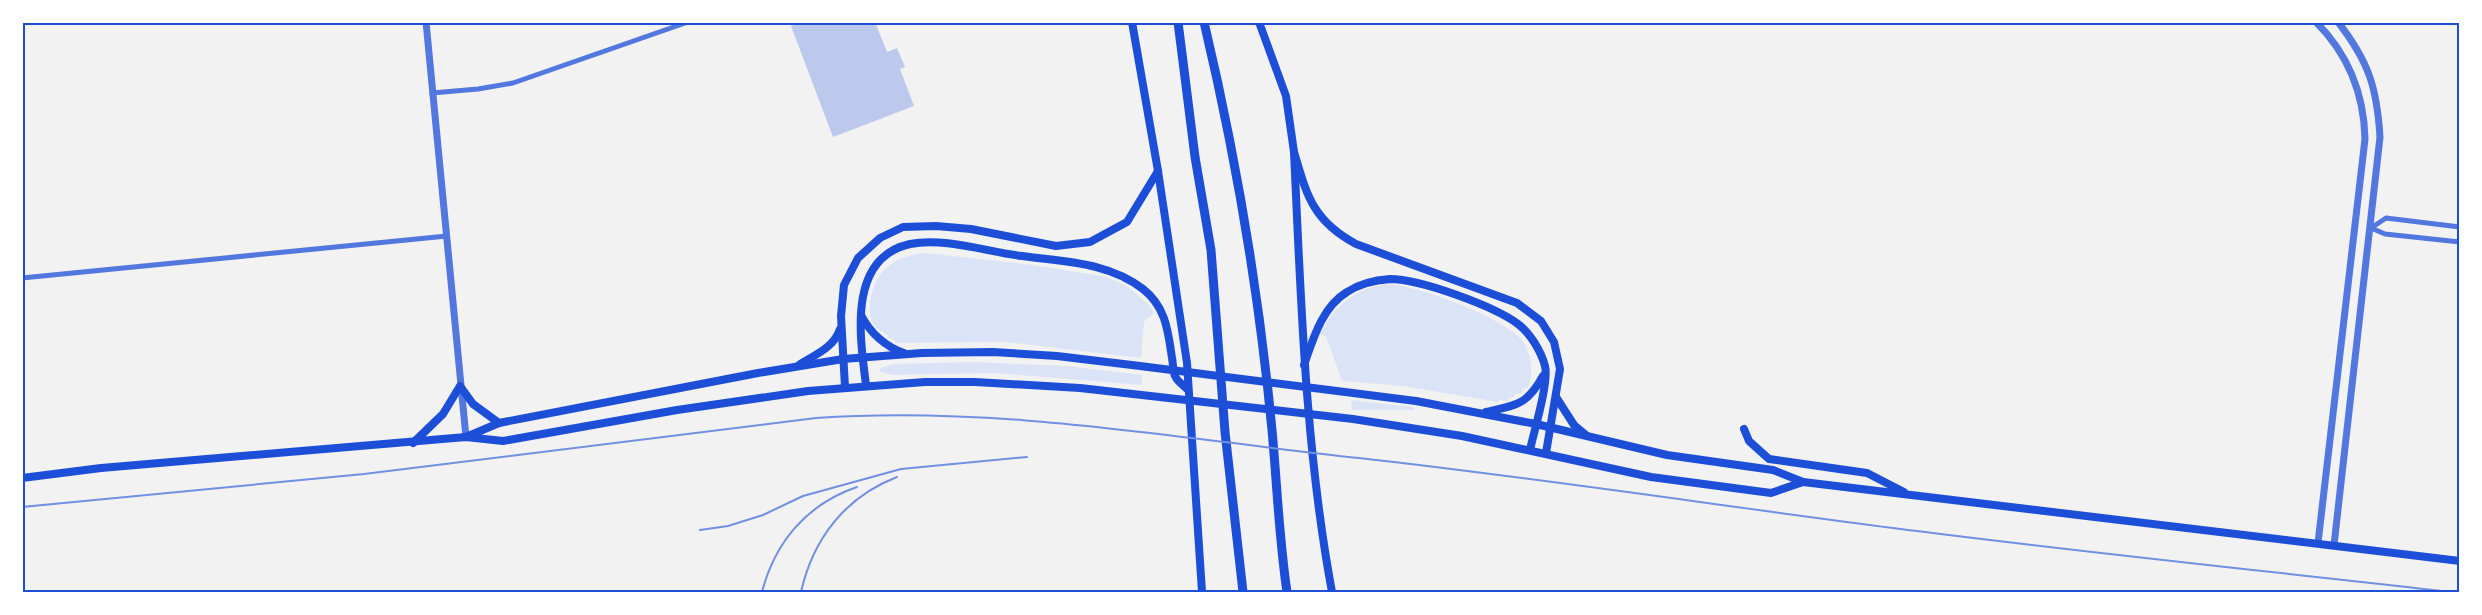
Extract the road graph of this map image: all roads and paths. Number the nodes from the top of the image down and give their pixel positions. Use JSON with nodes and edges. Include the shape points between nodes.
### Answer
{"nodes":[{"id":1,"x":426,"y":22,"type":"edge"},
{"id":2,"x":688,"y":22,"type":"edge"},
{"id":3,"x":1132,"y":22,"type":"edge"},
{"id":4,"x":1178,"y":22,"type":"edge"},
{"id":5,"x":1204,"y":22,"type":"edge"},
{"id":6,"x":1259,"y":22,"type":"edge"},
{"id":7,"x":2338,"y":22,"type":"edge"},
{"id":8,"x":2319,"y":23,"type":"edge"},
{"id":9,"x":432,"y":93,"type":"junction"},
{"id":10,"x":1294,"y":152,"type":"junction"},
{"id":11,"x":1158,"y":171,"type":"junction"},
{"id":12,"x":2460,"y":227,"type":"edge"},
{"id":13,"x":2371,"y":228,"type":"junction"},
{"id":14,"x":447,"y":236,"type":"junction"},
{"id":15,"x":2460,"y":243,"type":"edge"},
{"id":16,"x":22,"y":278,"type":"edge"},
{"id":17,"x":861,"y":314,"type":"junction"},
{"id":18,"x":841,"y":326,"type":"junction"},
{"id":19,"x":908,"y":354,"type":"junction"},
{"id":20,"x":862,"y":358,"type":"junction"},
{"id":21,"x":843,"y":359,"type":"junction"},
{"id":22,"x":1304,"y":365,"type":"junction"},
{"id":23,"x":798,"y":366,"type":"junction"},
{"id":24,"x":1545,"y":373,"type":"junction"},
{"id":25,"x":866,"y":385,"type":"junction"},
{"id":26,"x":460,"y":386,"type":"junction"},
{"id":27,"x":845,"y":387,"type":"junction"},
{"id":28,"x":1187,"y":389,"type":"junction"},
{"id":29,"x":1556,"y":397,"type":"junction"},
{"id":30,"x":1482,"y":413,"type":"junction"},
{"id":31,"x":499,"y":423,"type":"junction"},
{"id":32,"x":1536,"y":424,"type":"junction"},
{"id":33,"x":1551,"y":428,"type":"junction"},
{"id":34,"x":1744,"y":429,"type":"dead end"},
{"id":35,"x":466,"y":437,"type":"junction"},
{"id":36,"x":1588,"y":437,"type":"junction"},
{"id":37,"x":413,"y":443,"type":"junction"},
{"id":38,"x":1530,"y":450,"type":"junction"},
{"id":39,"x":1546,"y":453,"type":"junction"},
{"id":40,"x":22,"y":478,"type":"edge"},
{"id":41,"x":1803,"y":482,"type":"junction"},
{"id":42,"x":1910,"y":495,"type":"junction"},
{"id":43,"x":2318,"y":543,"type":"junction"},
{"id":44,"x":2334,"y":545,"type":"junction"},
{"id":45,"x":2460,"y":561,"type":"edge"},
{"id":46,"x":1202,"y":592,"type":"edge"},
{"id":47,"x":1243,"y":592,"type":"edge"},
{"id":48,"x":1287,"y":592,"type":"edge"},
{"id":49,"x":1332,"y":592,"type":"edge"}],
"edges":[{"from":1,"to":9,"type":"street"},
{"from":2,"to":9,"type":"street","via":[[513,83]]},
{"from":3,"to":11,"type":"main road"},
{"from":4,"to":47,"type":"highway","via":[[1210,250]]},
{"from":5,"to":48,"type":"highway","via":[[1224,109],[1252,269]]},
{"from":6,"to":10,"type":"main road","via":[[1286,96]]},
{"from":7,"to":13,"type":"street","via":[[2368,67],[2379,116]]},
{"from":8,"to":43,"type":"street","via":[[2353,76],[2365,118],[2365,139]]},
{"from":9,"to":14,"type":"street"},
{"from":10,"to":22,"type":"main road"},
{"from":10,"to":29,"type":"main road","via":[[1311,204],[1322,220],[1343,237],[1500,296],[1531,312],[1550,333],[1557,353],[1560,369]]},
{"from":11,"to":18,"type":"main road","via":[[1127,222],[1090,242],[1056,246],[936,225],[896,230],[880,238],[858,258],[844,285]]},
{"from":11,"to":28,"type":"main road","via":[[1187,363]]},
{"from":12,"to":13,"type":"street","via":[[2386,218]]},
{"from":13,"to":15,"type":"street","via":[[2385,234]]},
{"from":13,"to":44,"type":"street"},
{"from":14,"to":16,"type":"street"},
{"from":14,"to":26,"type":"street"},
{"from":17,"to":19,"type":"main road","via":[[885,343]]},
{"from":17,"to":20,"type":"main road"},
{"from":17,"to":28,"type":"main road","via":[[871,271],[884,257],[909,244],[963,245],[1114,271],[1144,290],[1158,305],[1166,319],[1175,377]]},
{"from":18,"to":21,"type":"main road"},
{"from":18,"to":23,"type":"main road","via":[[829,345]]},
{"from":19,"to":20,"type":"main road"},
{"from":19,"to":30,"type":"main road","via":[[993,352],[1057,356],[1351,391]]},
{"from":20,"to":21,"type":"main road"},
{"from":20,"to":25,"type":"main road"},
{"from":21,"to":23,"type":"main road"},
{"from":21,"to":27,"type":"main road"},
{"from":22,"to":24,"type":"main road","via":[[1318,326],[1346,292],[1391,279],[1417,282],[1518,324],[1537,347]]},
{"from":22,"to":49,"type":"main road"},
{"from":23,"to":31,"type":"main road"},
{"from":24,"to":30,"type":"main road","via":[[1530,397]]},
{"from":24,"to":32,"type":"main road"},
{"from":25,"to":27,"type":"main road"},
{"from":25,"to":38,"type":"main road","via":[[1035,384],[1353,419]]},
{"from":26,"to":31,"type":"main road","via":[[473,405]]},
{"from":26,"to":35,"type":"street"},
{"from":26,"to":37,"type":"main road","via":[[443,414]]},
{"from":27,"to":35,"type":"main road","via":[[677,410],[503,441]]},
{"from":28,"to":46,"type":"main road"},
{"from":29,"to":33,"type":"main road"},
{"from":29,"to":36,"type":"main road","via":[[1574,425]]},
{"from":30,"to":32,"type":"main road"},
{"from":31,"to":35,"type":"main road"},
{"from":32,"to":33,"type":"main road"},
{"from":32,"to":38,"type":"main road"},
{"from":33,"to":36,"type":"main road"},
{"from":33,"to":39,"type":"main road"},
{"from":34,"to":42,"type":"main road","via":[[1749,441],[1769,459],[1867,472]]},
{"from":35,"to":37,"type":"main road"},
{"from":36,"to":41,"type":"main road","via":[[1667,455],[1773,470]]},
{"from":37,"to":40,"type":"main road"},
{"from":38,"to":39,"type":"main road"},
{"from":39,"to":41,"type":"main road","via":[[1651,477],[1771,493]]},
{"from":41,"to":42,"type":"main road"},
{"from":42,"to":43,"type":"main road"},
{"from":43,"to":44,"type":"main road"},
{"from":44,"to":45,"type":"main road"}]}
